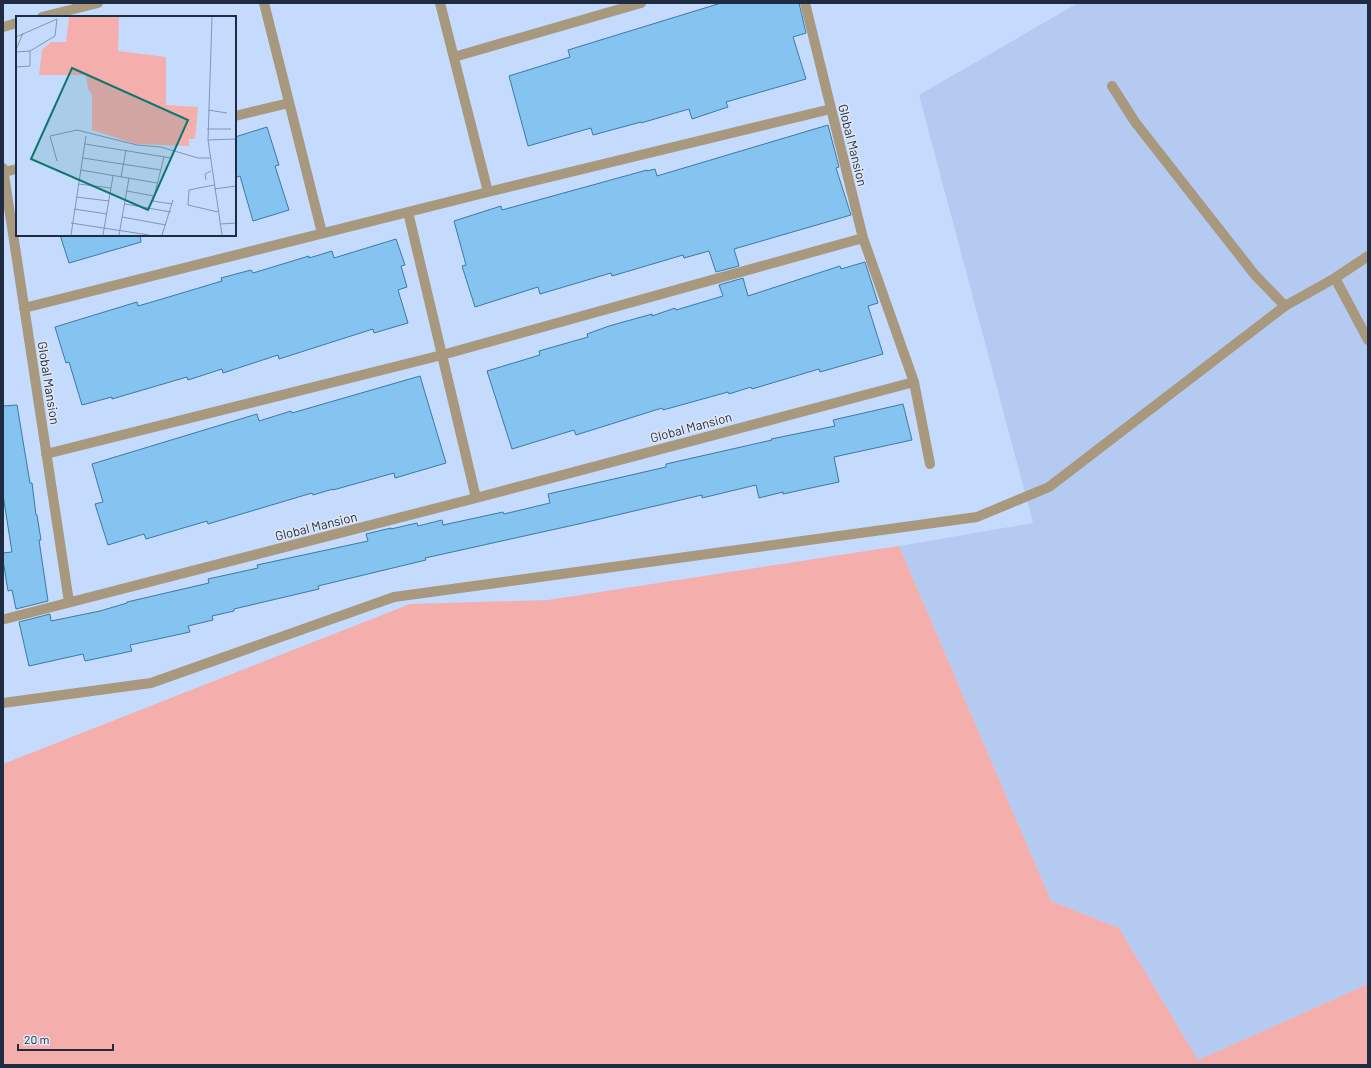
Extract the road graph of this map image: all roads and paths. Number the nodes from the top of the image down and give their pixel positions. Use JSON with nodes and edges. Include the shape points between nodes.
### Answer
{"nodes":[{"id":1,"x":98,"y":3,"type":"edge"},
{"id":2,"x":264,"y":3,"type":"edge"},
{"id":3,"x":440,"y":3,"type":"edge"},
{"id":4,"x":642,"y":3,"type":"edge"},
{"id":5,"x":805,"y":3,"type":"edge"},
{"id":6,"x":46,"y":16,"type":"edge"},
{"id":7,"x":16,"y":23,"type":"edge"},
{"id":8,"x":3,"y":27,"type":"edge"},
{"id":9,"x":454,"y":57,"type":"junction"},
{"id":10,"x":1112,"y":86,"type":"dead end"},
{"id":11,"x":289,"y":103,"type":"junction"},
{"id":12,"x":831,"y":109,"type":"junction"},
{"id":13,"x":236,"y":116,"type":"edge"},
{"id":14,"x":16,"y":169,"type":"edge"},
{"id":15,"x":4,"y":170,"type":"edge"},
{"id":16,"x":488,"y":192,"type":"junction"},
{"id":17,"x":408,"y":212,"type":"junction"},
{"id":18,"x":322,"y":233,"type":"junction"},
{"id":19,"x":863,"y":238,"type":"junction"},
{"id":20,"x":1368,"y":256,"type":"edge"},
{"id":21,"x":1335,"y":278,"type":"junction"},
{"id":22,"x":1285,"y":306,"type":"junction"},
{"id":23,"x":24,"y":308,"type":"junction"},
{"id":24,"x":1368,"y":340,"type":"edge"},
{"id":25,"x":442,"y":355,"type":"junction"},
{"id":26,"x":914,"y":382,"type":"junction"},
{"id":27,"x":46,"y":454,"type":"junction"},
{"id":28,"x":930,"y":464,"type":"dead end"},
{"id":29,"x":476,"y":498,"type":"junction"},
{"id":30,"x":69,"y":602,"type":"junction"},
{"id":31,"x":5,"y":619,"type":"dead end"},
{"id":32,"x":3,"y":703,"type":"edge"}],
"edges":[{"from":1,"to":6,"type":"street"},
{"from":2,"to":11,"type":"street"},
{"from":3,"to":9,"type":"street"},
{"from":4,"to":9,"type":"street"},
{"from":5,"to":12,"type":"street","name":"Global Mansion"},
{"from":7,"to":8,"type":"street"},
{"from":9,"to":16,"type":"street"},
{"from":10,"to":22,"type":"street","via":[[1135,122],[1255,275]]},
{"from":11,"to":13,"type":"street"},
{"from":11,"to":18,"type":"street"},
{"from":12,"to":16,"type":"street"},
{"from":12,"to":19,"type":"street","name":"Global Mansion"},
{"from":14,"to":15,"type":"street"},
{"from":15,"to":23,"type":"street","name":"Global Mansion"},
{"from":16,"to":17,"type":"street"},
{"from":17,"to":18,"type":"street"},
{"from":17,"to":25,"type":"street"},
{"from":18,"to":23,"type":"street"},
{"from":19,"to":25,"type":"street"},
{"from":19,"to":26,"type":"street","name":"Global Mansion"},
{"from":20,"to":21,"type":"street"},
{"from":21,"to":22,"type":"street"},
{"from":21,"to":24,"type":"street"},
{"from":22,"to":32,"type":"street","via":[[1049,487],[977,517],[394,597],[151,683]]},
{"from":23,"to":27,"type":"street","name":"Global Mansion"},
{"from":25,"to":27,"type":"street"},
{"from":25,"to":29,"type":"street"},
{"from":26,"to":28,"type":"street","name":"Global Mansion"},
{"from":26,"to":29,"type":"street","name":"Global Mansion"},
{"from":27,"to":30,"type":"street","name":"Global Mansion"},
{"from":29,"to":30,"type":"street","name":"Global Mansion"},
{"from":30,"to":31,"type":"street","name":"Global Mansion"}]}
